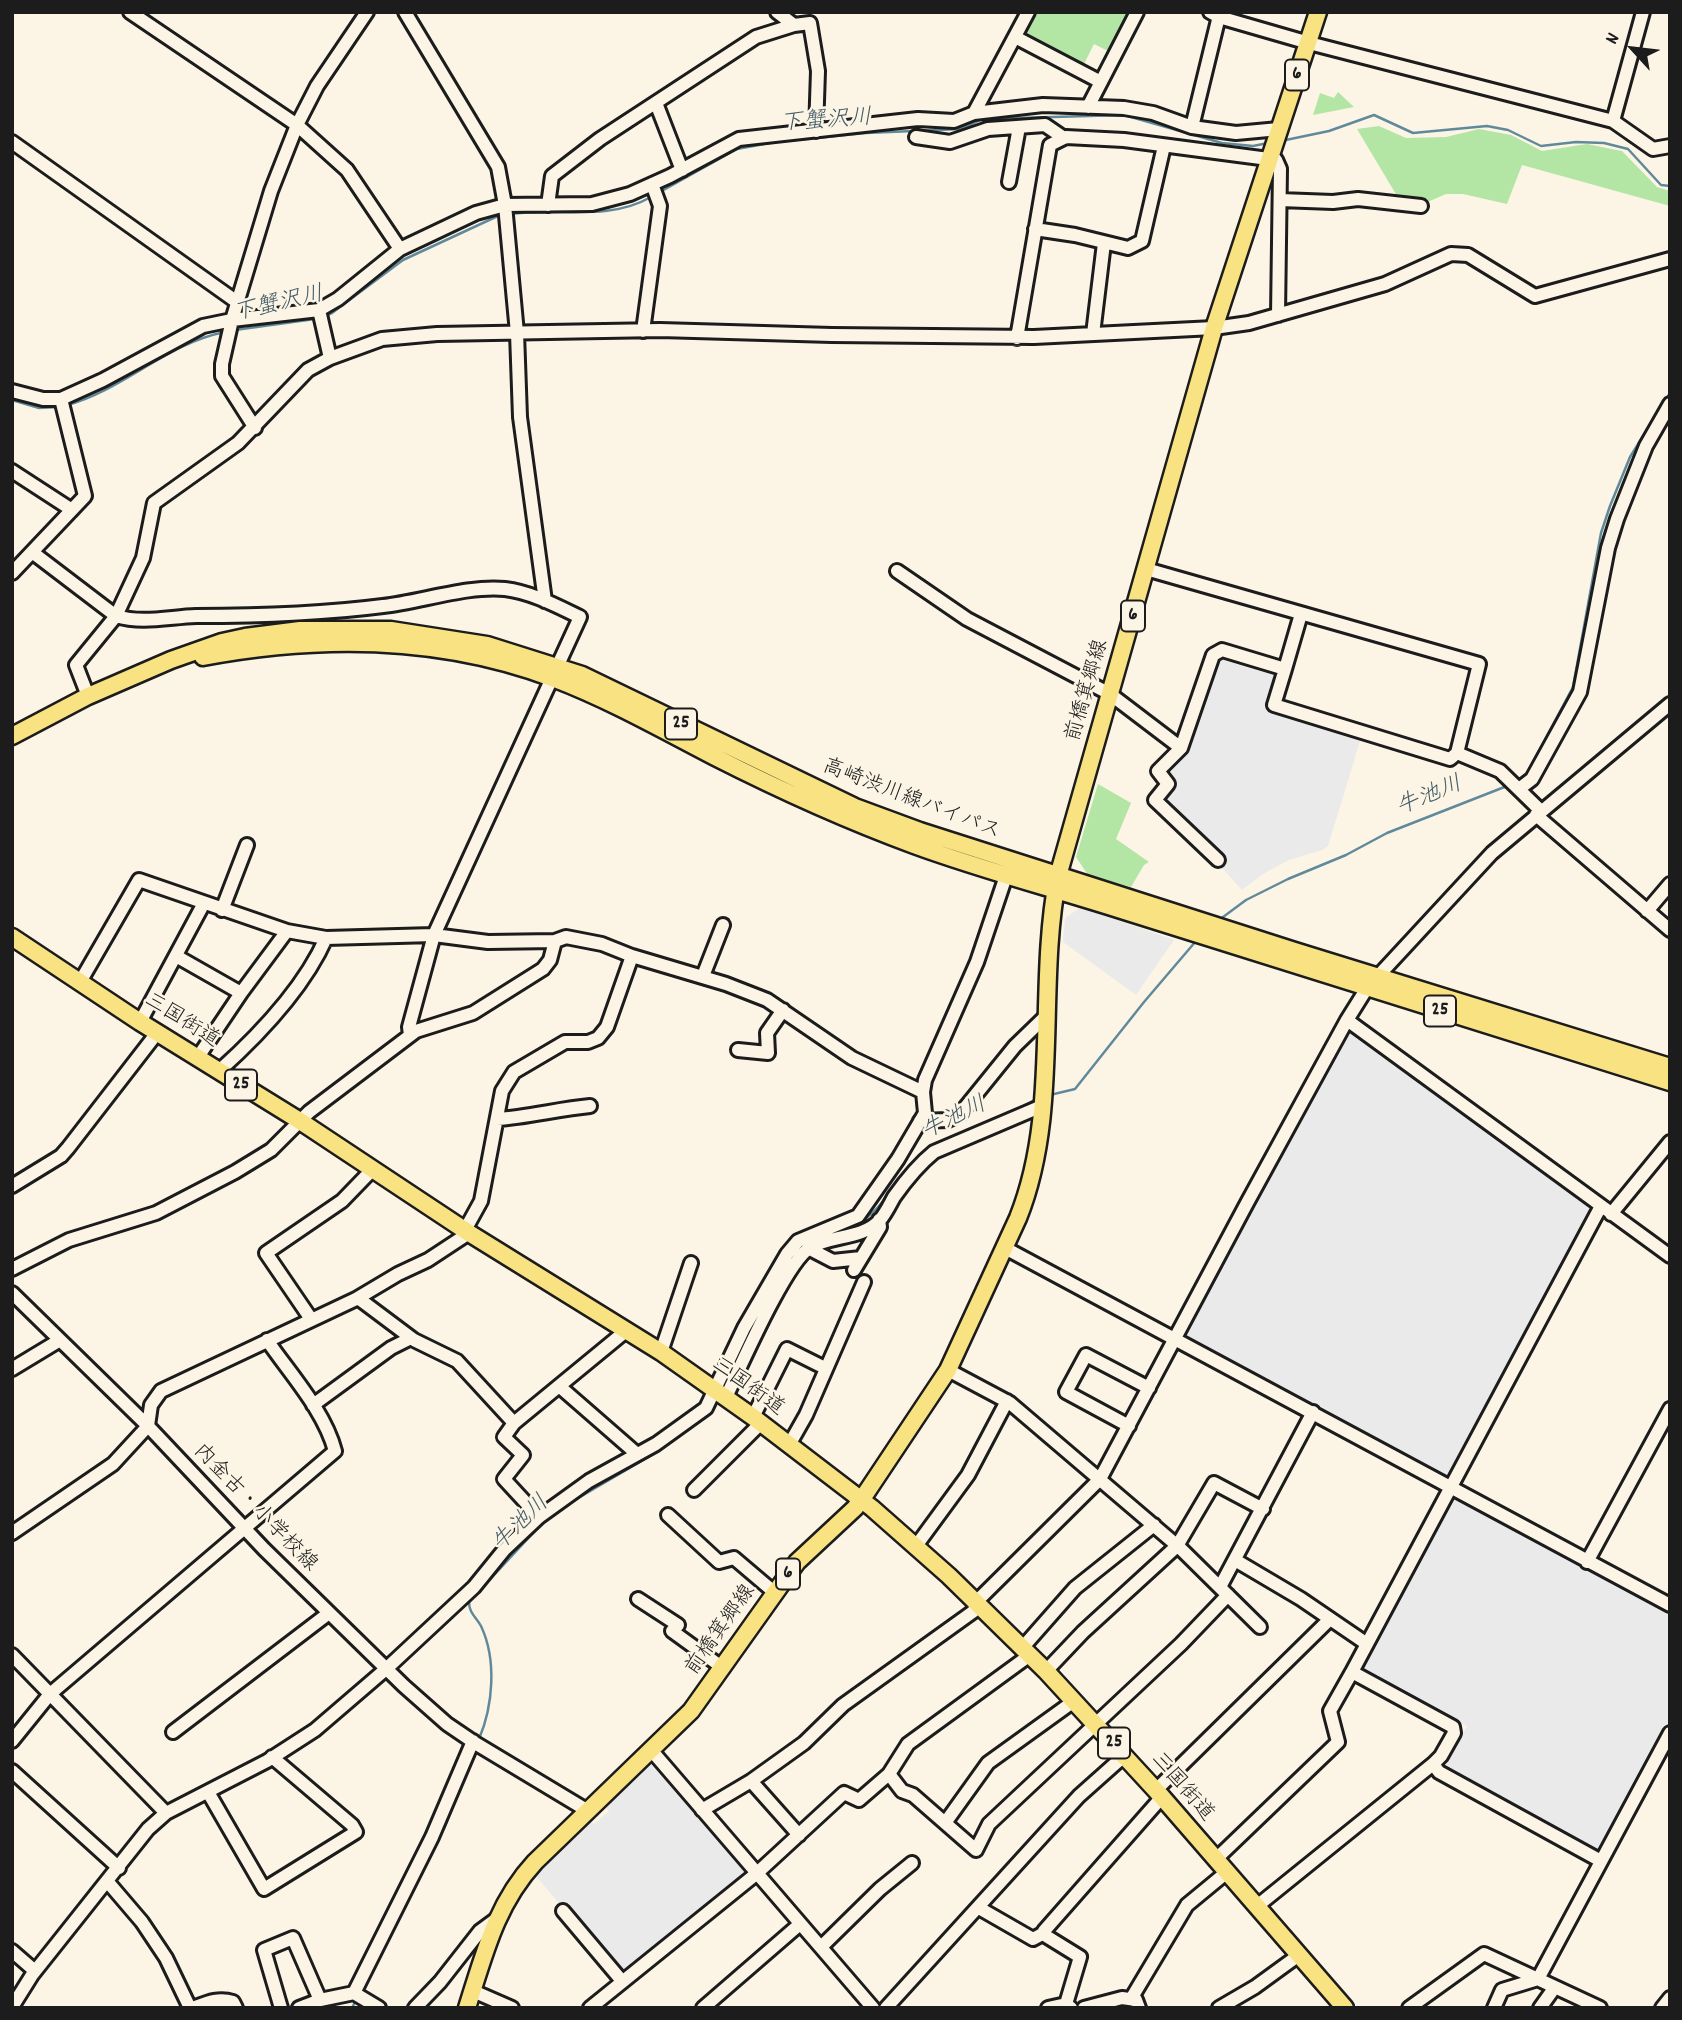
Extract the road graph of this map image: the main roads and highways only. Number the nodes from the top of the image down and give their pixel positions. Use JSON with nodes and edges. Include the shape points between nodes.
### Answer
{"nodes":[{"id":1,"x":1318,"y":12,"type":"edge"},
{"id":2,"x":555,"y":672,"type":"junction"},
{"id":3,"x":12,"y":736,"type":"edge"},
{"id":4,"x":1057,"y":883,"type":"junction"},
{"id":5,"x":16,"y":945,"type":"edge"},
{"id":6,"x":1373,"y":983,"type":"junction"},
{"id":7,"x":1670,"y":1067,"type":"edge"},
{"id":8,"x":1670,"y":1082,"type":"edge"},
{"id":9,"x":861,"y":1500,"type":"junction"},
{"id":10,"x":1337,"y":2005,"type":"edge"},
{"id":11,"x":467,"y":2008,"type":"edge"}],
"edges":[{"from":1,"to":4,"type":"main road","name":"前橋箕郷線","number":"6","via":[[1214,328]]},
{"from":2,"to":3,"type":"main road","name":"高崎渋川線バイパス","number":"25","via":[[388,643],[255,648],[143,672]]},
{"from":2,"to":4,"type":"main road","name":"高崎渋川線バイパス","number":"25","via":[[597,682],[855,807]]},
{"from":2,"to":4,"type":"main road","name":"高崎渋川線バイパス","number":"25","via":[[591,695],[849,820],[1006,876]]},
{"from":4,"to":6,"type":"main road","name":"高崎渋川線バイパス","number":"25"},
{"from":4,"to":9,"type":"main road","name":"前橋箕郷線","number":"6","via":[[1039,1151],[1029,1193],[948,1370]]},
{"from":5,"to":9,"type":"main road","name":"三国街道","number":"25","via":[[661,1352]]},
{"from":6,"to":7,"type":"main road","name":"高崎渋川線バイパス","number":"25"},
{"from":6,"to":8,"type":"main road","name":"高崎渋川線バイパス","number":"25"},
{"from":9,"to":10,"type":"main road","name":"三国街道","number":"25","via":[[916,1546],[1046,1671],[1227,1872]]},
{"from":9,"to":11,"type":"main road","name":"前橋箕郷線","number":"6","via":[[797,1562],[691,1711],[527,1870],[495,1920]]}]}
